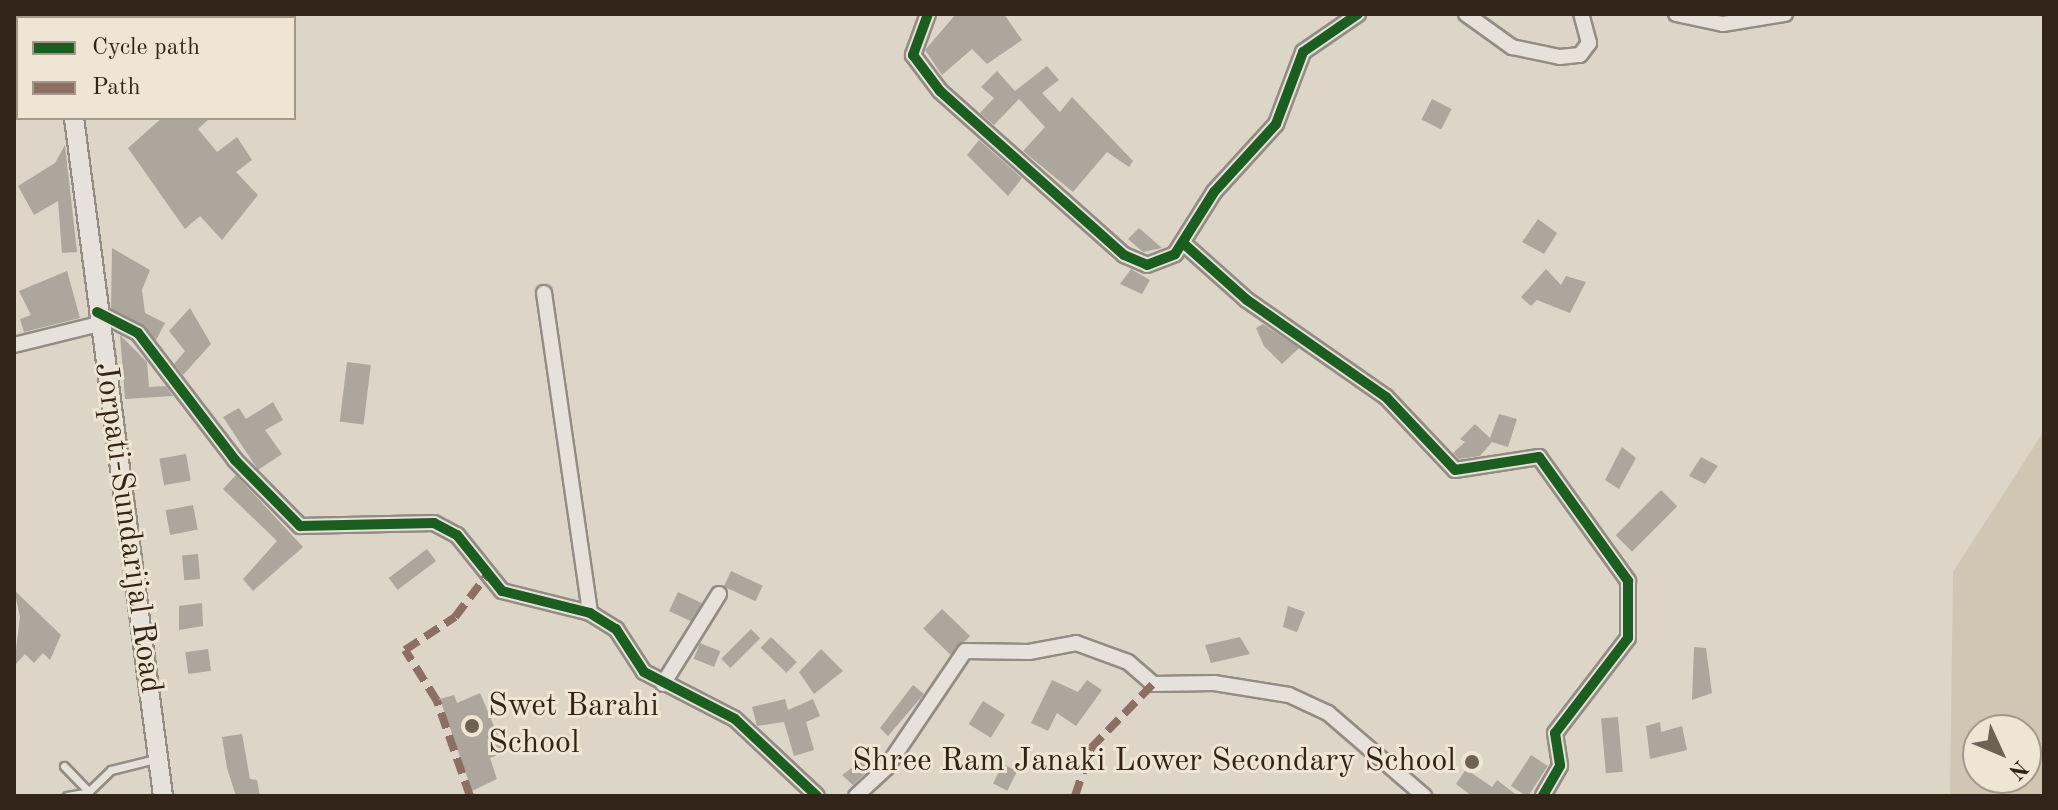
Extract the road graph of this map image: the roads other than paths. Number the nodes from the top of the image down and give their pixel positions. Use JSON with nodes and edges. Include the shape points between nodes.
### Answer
{"nodes":[{"id":1,"x":1358,"y":14,"type":"edge"},
{"id":2,"x":1466,"y":14,"type":"edge"},
{"id":3,"x":1581,"y":14,"type":"edge"},
{"id":4,"x":1676,"y":14,"type":"edge"},
{"id":5,"x":1785,"y":14,"type":"edge"},
{"id":6,"x":931,"y":16,"type":"edge"},
{"id":7,"x":74,"y":120,"type":"edge"},
{"id":8,"x":1183,"y":243,"type":"junction"},
{"id":9,"x":544,"y":293,"type":"dead end"},
{"id":10,"x":98,"y":318,"type":"junction"},
{"id":11,"x":14,"y":345,"type":"edge"},
{"id":12,"x":719,"y":594,"type":"dead end"},
{"id":13,"x":590,"y":613,"type":"junction"},
{"id":14,"x":663,"y":684,"type":"junction"},
{"id":15,"x":157,"y":758,"type":"junction"},
{"id":16,"x":64,"y":766,"type":"dead end"},
{"id":17,"x":87,"y":795,"type":"edge"},
{"id":18,"x":67,"y":796,"type":"edge"},
{"id":19,"x":163,"y":796,"type":"edge"},
{"id":20,"x":817,"y":796,"type":"edge"},
{"id":21,"x":856,"y":796,"type":"edge"},
{"id":22,"x":1424,"y":796,"type":"edge"},
{"id":23,"x":1543,"y":796,"type":"edge"}],
"edges":[{"from":1,"to":8,"type":"street","via":[[1325,31],[1297,60],[1276,124],[1214,192]]},
{"from":2,"to":3,"type":"street","via":[[1512,47],[1560,57],[1580,55],[1589,43]]},
{"from":4,"to":5,"type":"street","via":[[1723,24]]},
{"from":6,"to":8,"type":"street","via":[[913,55],[989,139],[1136,264],[1164,262]]},
{"from":7,"to":10,"type":"main road","name":"Jorpati-Sundarijal Road"},
{"from":8,"to":23,"type":"street","via":[[1247,300],[1386,397],[1455,470],[1539,457],[1628,581],[1628,638],[1555,733],[1560,766]]},
{"from":9,"to":13,"type":"street"},
{"from":10,"to":11,"type":"street"},
{"from":10,"to":13,"type":"street","via":[[138,333],[235,460],[300,526],[434,523],[457,535],[514,599]]},
{"from":10,"to":15,"type":"main road","name":"Jorpati-Sundarijal Road"},
{"from":12,"to":14,"type":"street"},
{"from":13,"to":14,"type":"street","via":[[616,629],[644,672]]},
{"from":14,"to":20,"type":"street","via":[[735,719]]},
{"from":15,"to":17,"type":"lane","via":[[119,766]]},
{"from":15,"to":19,"type":"main road","name":"Jorpati-Sundarijal Road"},
{"from":16,"to":17,"type":"lane"},
{"from":17,"to":18,"type":"lane"},
{"from":21,"to":22,"type":"street","via":[[886,768],[965,651],[1029,652],[1076,643],[1128,662],[1153,684],[1214,683],[1289,695],[1328,713]]}]}
